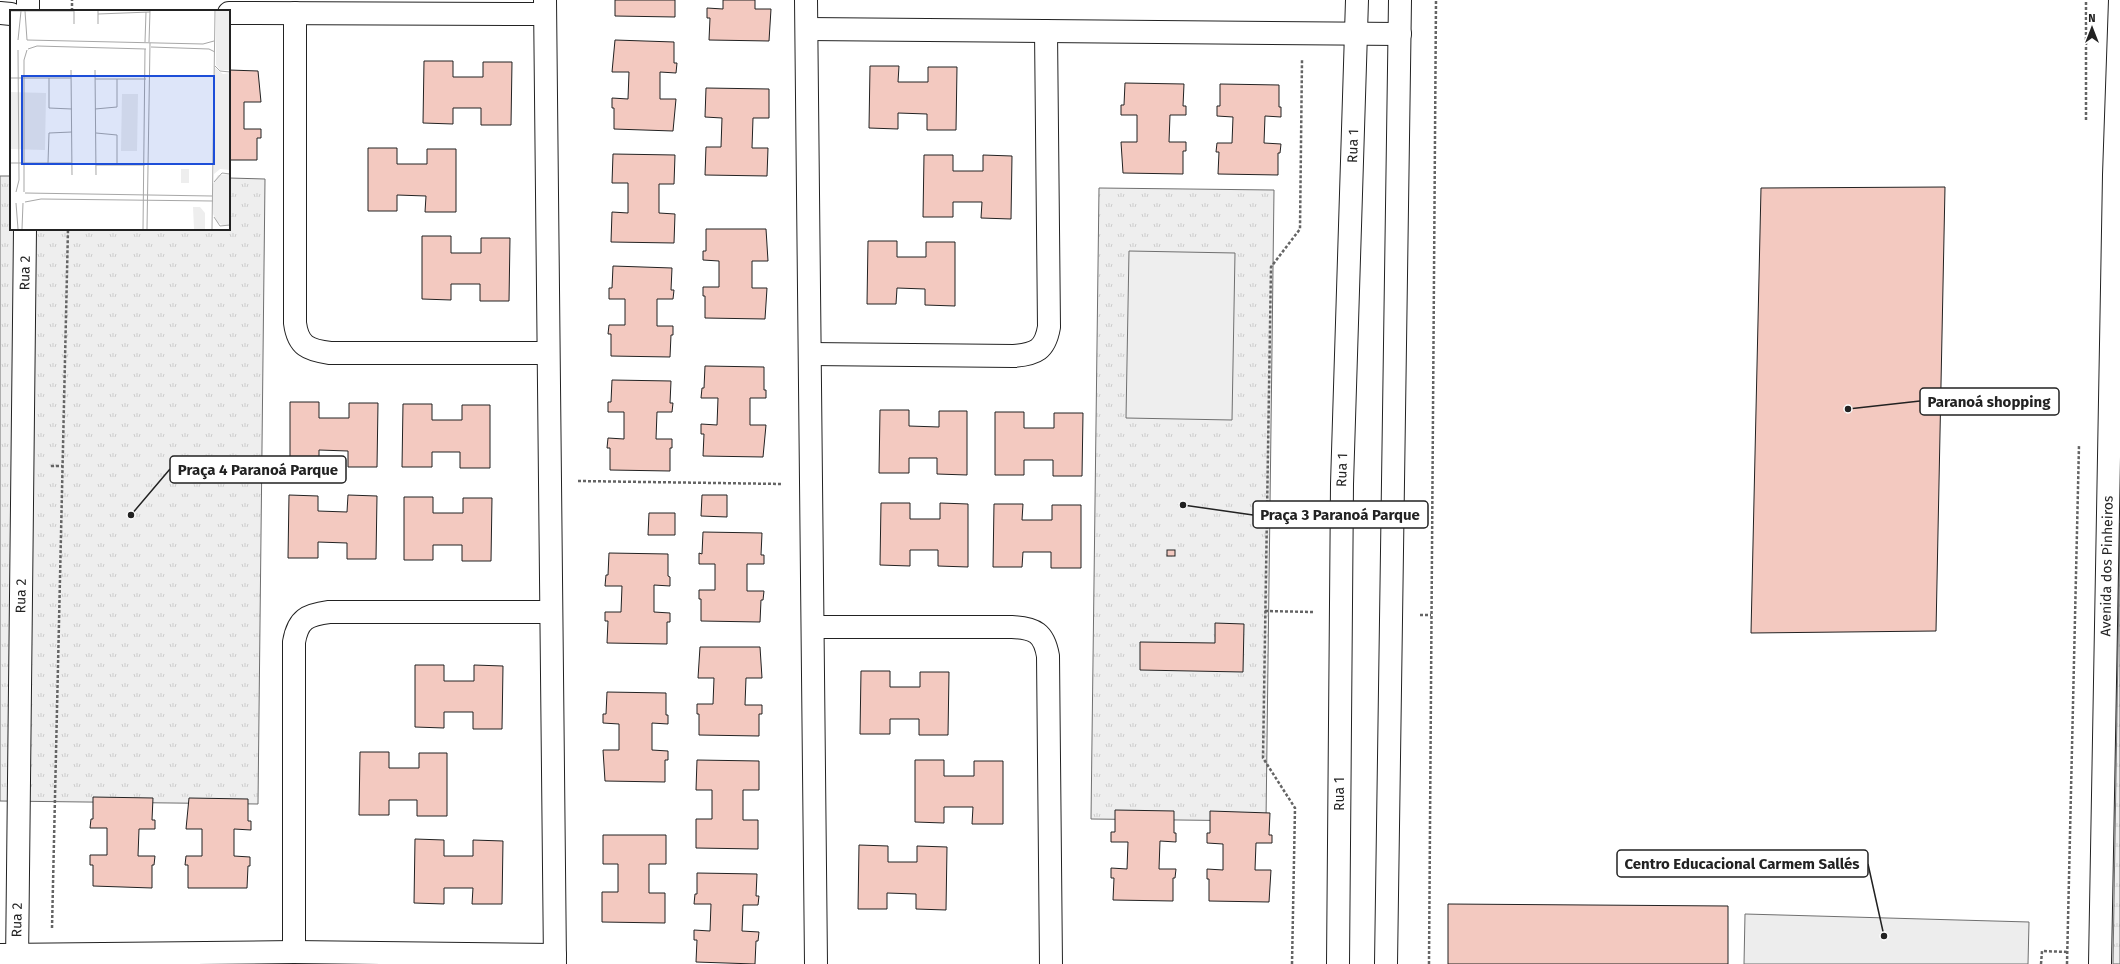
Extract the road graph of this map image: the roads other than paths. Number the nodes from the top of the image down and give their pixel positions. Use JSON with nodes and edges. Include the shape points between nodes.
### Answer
{"nodes":[{"id":1,"x":806,"y":0,"type":"edge"},
{"id":2,"x":1357,"y":0,"type":"edge"},
{"id":3,"x":1400,"y":0,"type":"edge"},
{"id":4,"x":2120,"y":0,"type":"edge"},
{"id":5,"x":545,"y":7,"type":"edge"},
{"id":6,"x":0,"y":13,"type":"edge"},
{"id":7,"x":230,"y":13,"type":"edge"},
{"id":8,"x":295,"y":13,"type":"junction"},
{"id":9,"x":10,"y":14,"type":"edge"},
{"id":10,"x":806,"y":29,"type":"junction"},
{"id":11,"x":1046,"y":31,"type":"junction"},
{"id":12,"x":1357,"y":34,"type":"junction"},
{"id":13,"x":1400,"y":34,"type":"junction"},
{"id":14,"x":25,"y":230,"type":"edge"},
{"id":15,"x":548,"y":353,"type":"junction"},
{"id":16,"x":810,"y":354,"type":"junction"},
{"id":17,"x":551,"y":612,"type":"junction"},
{"id":18,"x":813,"y":627,"type":"junction"},
{"id":19,"x":294,"y":952,"type":"junction"},
{"id":20,"x":11,"y":958,"type":"edge"},
{"id":21,"x":2100,"y":958,"type":"edge"},
{"id":22,"x":555,"y":960,"type":"edge"},
{"id":23,"x":816,"y":964,"type":"edge"},
{"id":24,"x":1051,"y":964,"type":"edge"},
{"id":25,"x":1338,"y":964,"type":"edge"},
{"id":26,"x":1386,"y":964,"type":"edge"}],
"edges":[{"from":1,"to":10,"type":"street"},
{"from":2,"to":12,"type":"street","name":"Rua 1"},
{"from":3,"to":13,"type":"street"},
{"from":4,"to":21,"type":"street","name":"Avenida dos Pinheiros","via":[[2114,175]]},
{"from":5,"to":8,"type":"street"},
{"from":5,"to":15,"type":"street"},
{"from":6,"to":9,"type":"street"},
{"from":7,"to":8,"type":"street"},
{"from":8,"to":15,"type":"street","via":[[295,323],[300,341],[315,351],[330,353]]},
{"from":10,"to":11,"type":"street"},
{"from":10,"to":16,"type":"street"},
{"from":11,"to":12,"type":"street"},
{"from":11,"to":16,"type":"street","via":[[1049,327],[1047,340],[1040,349],[1028,355],[1014,356]]},
{"from":12,"to":13,"type":"street"},
{"from":12,"to":25,"type":"street","name":"Rua 1","via":[[1342,484]]},
{"from":13,"to":26,"type":"street"},
{"from":14,"to":20,"type":"street","name":"Rua 2"},
{"from":15,"to":17,"type":"street"},
{"from":16,"to":18,"type":"street"},
{"from":17,"to":19,"type":"street","via":[[329,612],[314,614],[303,620],[296,629]]},
{"from":17,"to":22,"type":"street"},
{"from":18,"to":23,"type":"street"},
{"from":18,"to":24,"type":"street","via":[[1027,628],[1039,634],[1046,643]]},
{"from":19,"to":20,"type":"street","via":[[52,954]]},
{"from":19,"to":22,"type":"street"}]}
